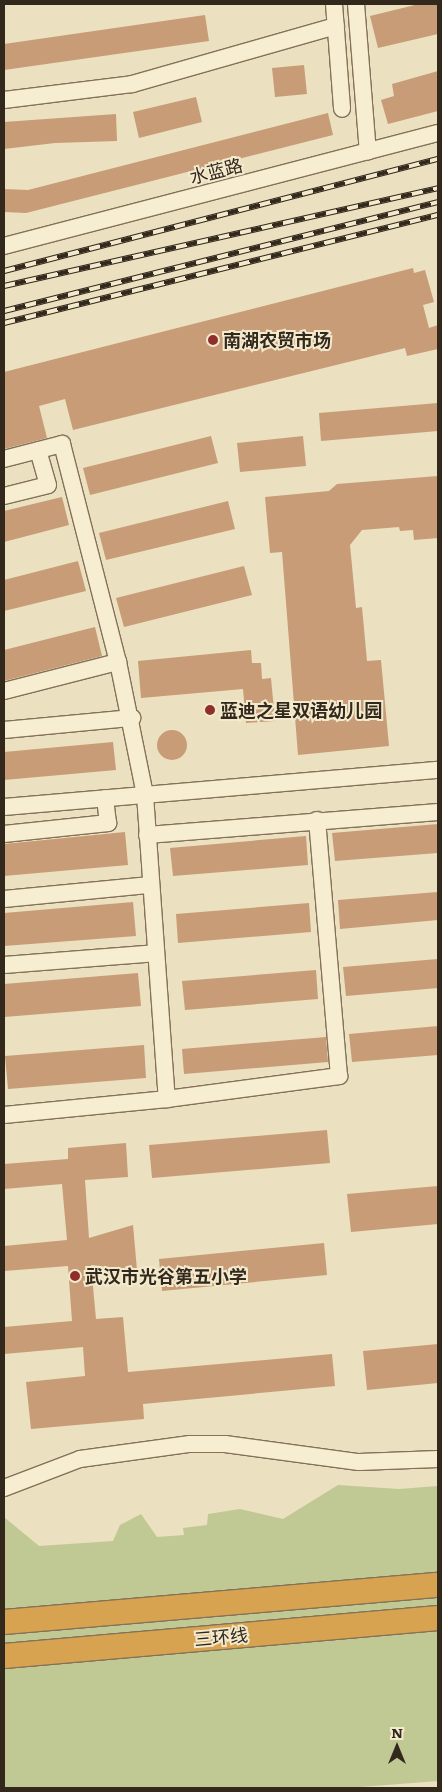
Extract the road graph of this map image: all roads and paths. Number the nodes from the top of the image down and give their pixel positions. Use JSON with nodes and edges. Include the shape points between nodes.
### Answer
{"nodes":[{"id":1,"x":334,"y":4,"type":"edge"},
{"id":2,"x":356,"y":4,"type":"edge"},
{"id":3,"x":336,"y":26,"type":"junction"},
{"id":4,"x":4,"y":100,"type":"edge"},
{"id":5,"x":342,"y":109,"type":"dead end"},
{"id":6,"x":438,"y":133,"type":"edge"},
{"id":7,"x":368,"y":152,"type":"junction"},
{"id":8,"x":4,"y":246,"type":"edge"},
{"id":9,"x":38,"y":450,"type":"junction"},
{"id":10,"x":4,"y":459,"type":"edge"},
{"id":11,"x":4,"y":496,"type":"edge"},
{"id":12,"x":118,"y":662,"type":"junction"},
{"id":13,"x":4,"y":691,"type":"edge"},
{"id":14,"x":132,"y":718,"type":"junction"},
{"id":15,"x":4,"y":730,"type":"edge"},
{"id":16,"x":438,"y":770,"type":"edge"},
{"id":17,"x":145,"y":795,"type":"junction"},
{"id":18,"x":105,"y":798,"type":"junction"},
{"id":19,"x":4,"y":807,"type":"edge"},
{"id":20,"x":438,"y":812,"type":"edge"},
{"id":21,"x":317,"y":820,"type":"junction"},
{"id":22,"x":4,"y":834,"type":"edge"},
{"id":23,"x":147,"y":835,"type":"junction"},
{"id":24,"x":150,"y":885,"type":"junction"},
{"id":25,"x":4,"y":899,"type":"edge"},
{"id":26,"x":155,"y":953,"type":"junction"},
{"id":27,"x":4,"y":965,"type":"edge"},
{"id":28,"x":166,"y":1099,"type":"junction"},
{"id":29,"x":4,"y":1115,"type":"edge"},
{"id":30,"x":438,"y":1459,"type":"edge"},
{"id":31,"x":4,"y":1488,"type":"edge"},
{"id":32,"x":438,"y":1585,"type":"edge"},
{"id":33,"x":438,"y":1618,"type":"edge"},
{"id":34,"x":4,"y":1622,"type":"edge"},
{"id":35,"x":4,"y":1656,"type":"edge"}],
"edges":[{"from":1,"to":3,"type":"street"},
{"from":2,"to":7,"type":"street"},
{"from":3,"to":4,"type":"street","via":[[132,84]]},
{"from":3,"to":5,"type":"street"},
{"from":6,"to":7,"type":"street","name":"水蓝路"},
{"from":7,"to":8,"type":"street","name":"水蓝路"},
{"from":9,"to":10,"type":"street"},
{"from":9,"to":11,"type":"street","via":[[48,485]]},
{"from":9,"to":12,"type":"street","via":[[62,444]]},
{"from":12,"to":13,"type":"street"},
{"from":12,"to":14,"type":"street"},
{"from":14,"to":15,"type":"street"},
{"from":14,"to":17,"type":"street"},
{"from":16,"to":17,"type":"street"},
{"from":17,"to":18,"type":"street"},
{"from":17,"to":23,"type":"street"},
{"from":18,"to":19,"type":"street"},
{"from":18,"to":22,"type":"street","via":[[108,823]]},
{"from":20,"to":21,"type":"street"},
{"from":21,"to":23,"type":"street"},
{"from":21,"to":28,"type":"street","via":[[339,1076]]},
{"from":23,"to":24,"type":"street"},
{"from":24,"to":25,"type":"street"},
{"from":24,"to":26,"type":"street"},
{"from":26,"to":27,"type":"street"},
{"from":26,"to":28,"type":"street"},
{"from":28,"to":29,"type":"street"},
{"from":30,"to":31,"type":"street","via":[[358,1462],[225,1444],[190,1444],[80,1459]]},
{"from":32,"to":34,"type":"highway","name":"三环线"},
{"from":33,"to":35,"type":"highway","name":"三环线"}]}
